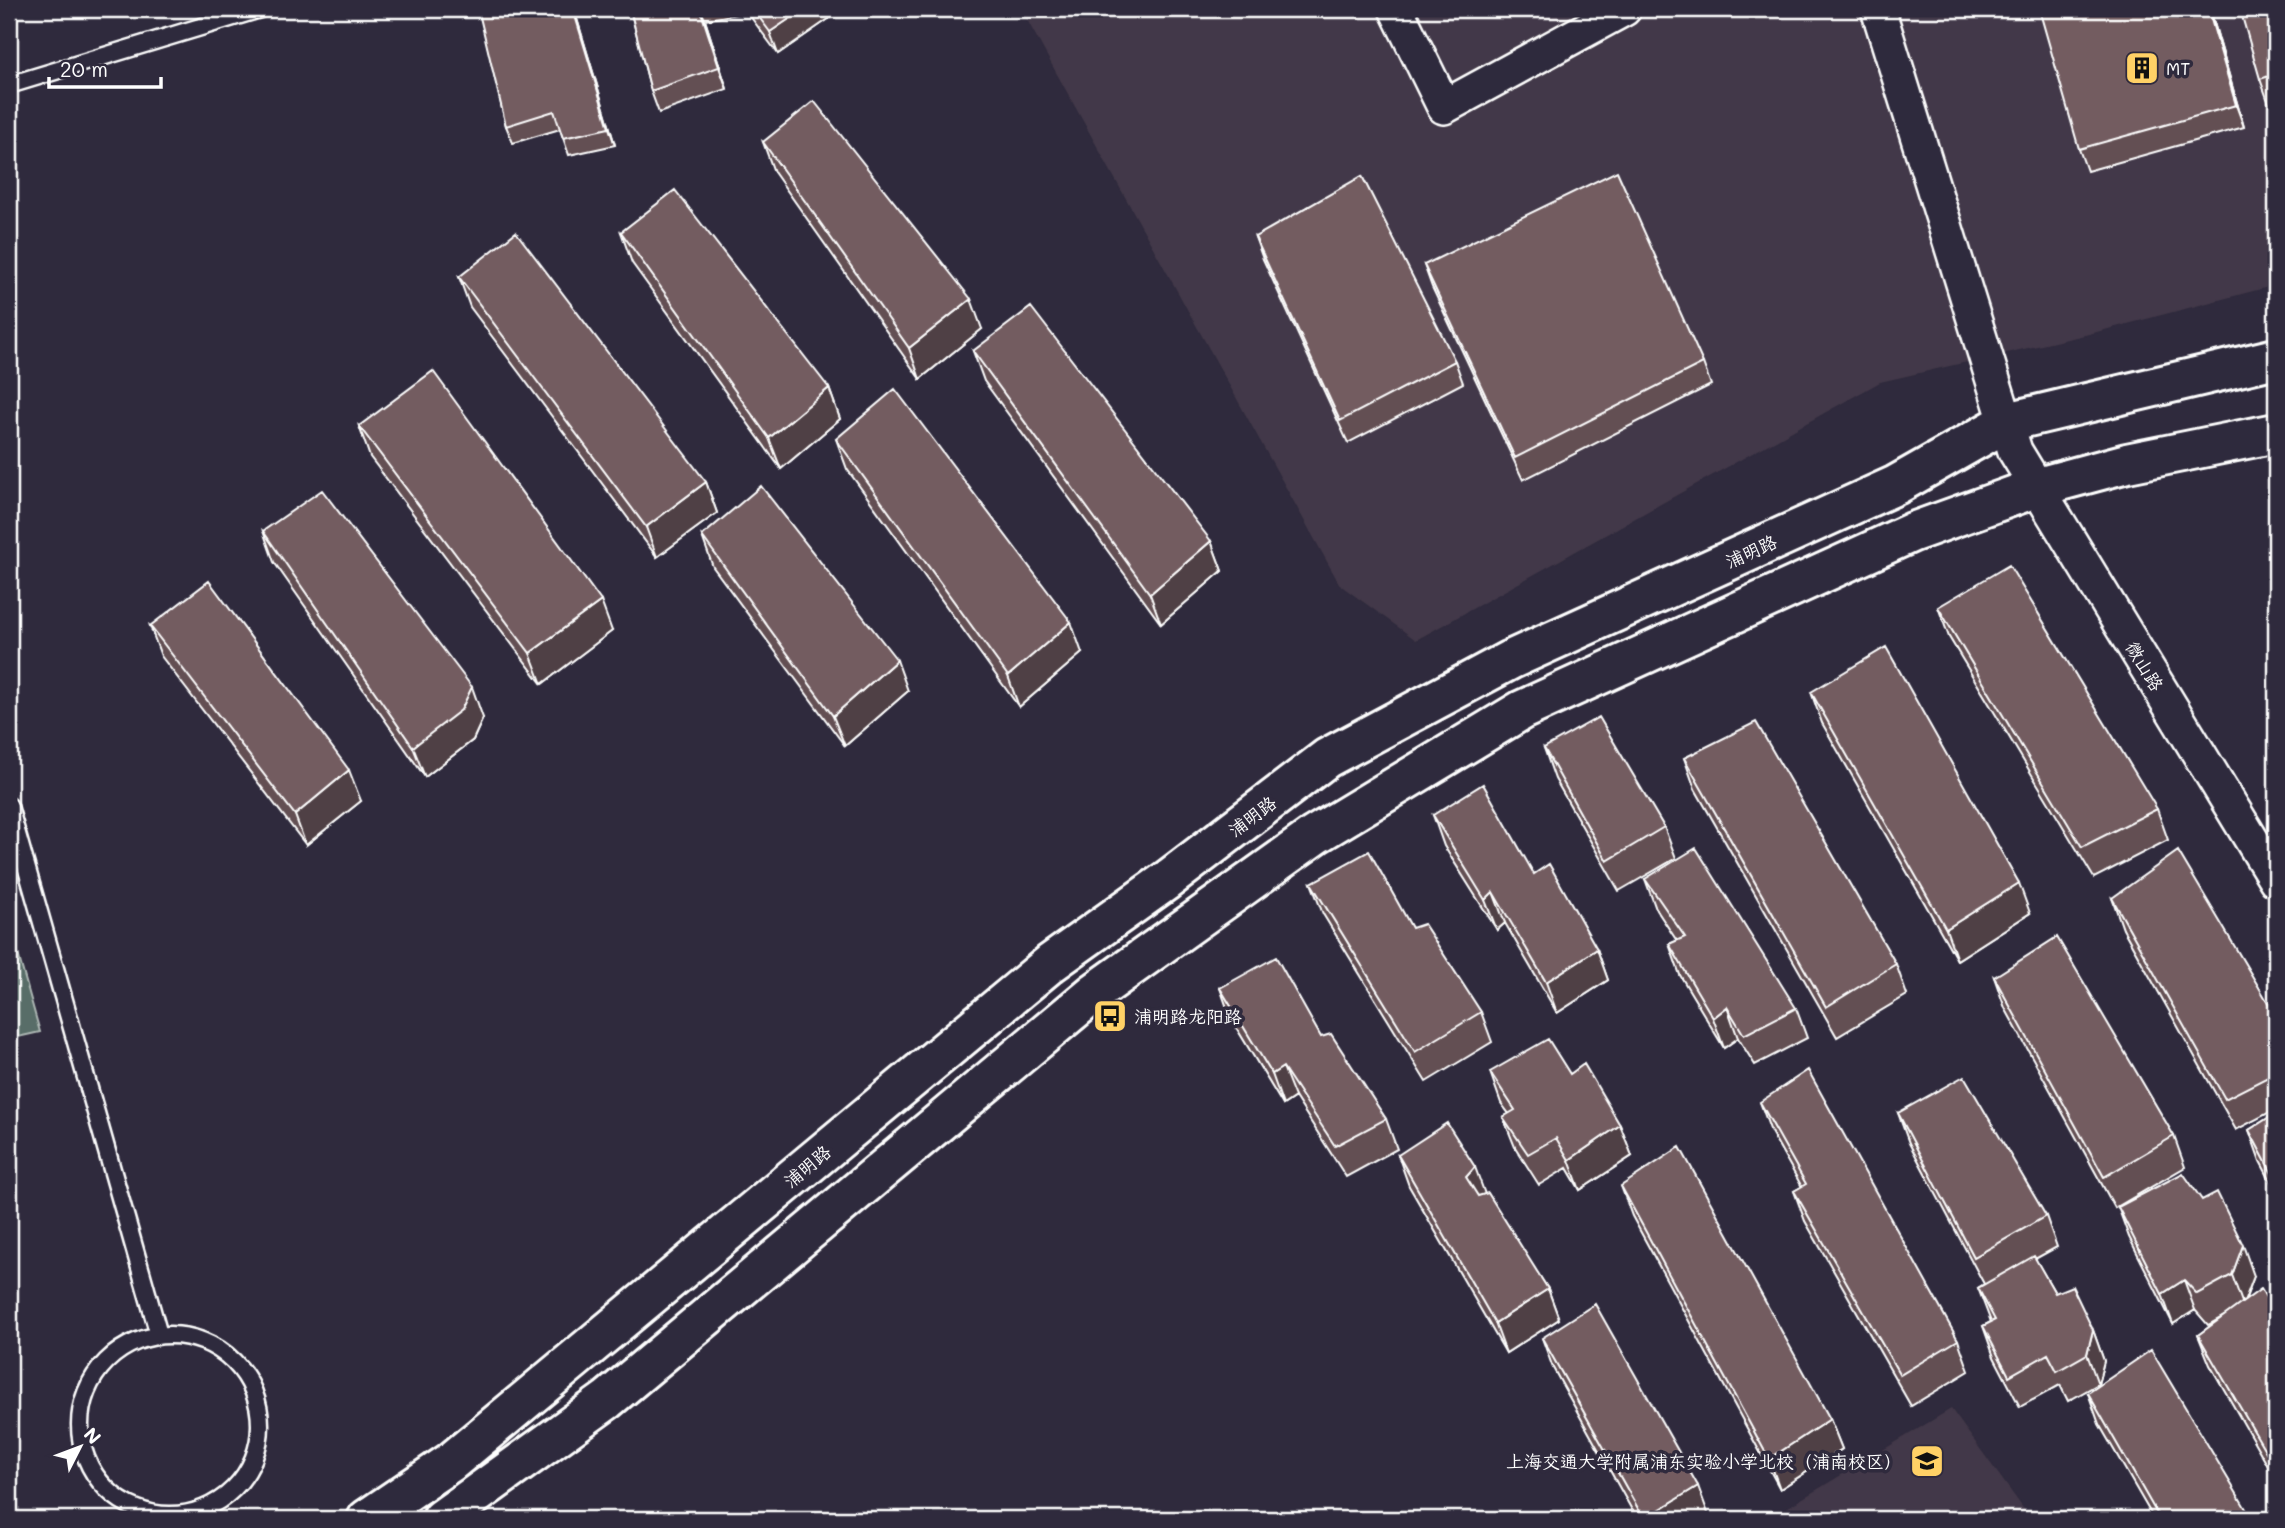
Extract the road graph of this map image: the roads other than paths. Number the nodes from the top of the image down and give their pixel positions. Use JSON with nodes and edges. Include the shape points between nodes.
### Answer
{"nodes":[{"id":1,"x":260,"y":9,"type":"edge"},
{"id":2,"x":1396,"y":9,"type":"edge"},
{"id":3,"x":1624,"y":9,"type":"edge"},
{"id":4,"x":1878,"y":9,"type":"edge"},
{"id":5,"x":9,"y":85,"type":"edge"},
{"id":6,"x":2276,"y":358,"type":"edge"},
{"id":7,"x":2276,"y":433,"type":"edge"},
{"id":8,"x":2011,"y":436,"type":"junction"},
{"id":9,"x":2038,"y":487,"type":"junction"},
{"id":10,"x":9,"y":806,"type":"edge"},
{"id":11,"x":2276,"y":880,"type":"edge"},
{"id":12,"x":159,"y":1335,"type":"junction"},
{"id":13,"x":211,"y":1513,"type":"edge"},
{"id":14,"x":367,"y":1519,"type":"edge"},
{"id":15,"x":442,"y":1519,"type":"edge"}],
"edges":[{"from":1,"to":5,"type":"lane"},
{"from":2,"to":3,"type":"street","via":[[1444,107]]},
{"from":4,"to":8,"type":"street","name":"微山路"},
{"from":6,"to":8,"type":"main road","name":"浦明路"},
{"from":7,"to":9,"type":"main road","via":[[2127,463]]},
{"from":8,"to":9,"type":"street","name":"微山路"},
{"from":8,"to":14,"type":"main road","name":"浦明路","via":[[1510,660],[1327,758],[1051,963],[451,1462]]},
{"from":9,"to":11,"type":"street","name":"微山路"},
{"from":9,"to":15,"type":"main road","via":[[1913,532],[1522,710],[1315,835],[1094,993],[607,1399]]},
{"from":10,"to":12,"type":"lane"},
{"from":12,"to":13,"type":"lane","via":[[188,1336],[215,1346],[253,1387],[259,1443],[250,1470]]},
{"from":12,"to":13,"type":"lane","via":[[129,1344],[104,1362],[87,1388],[79,1419],[83,1450],[96,1478],[119,1500],[147,1513]]}]}
